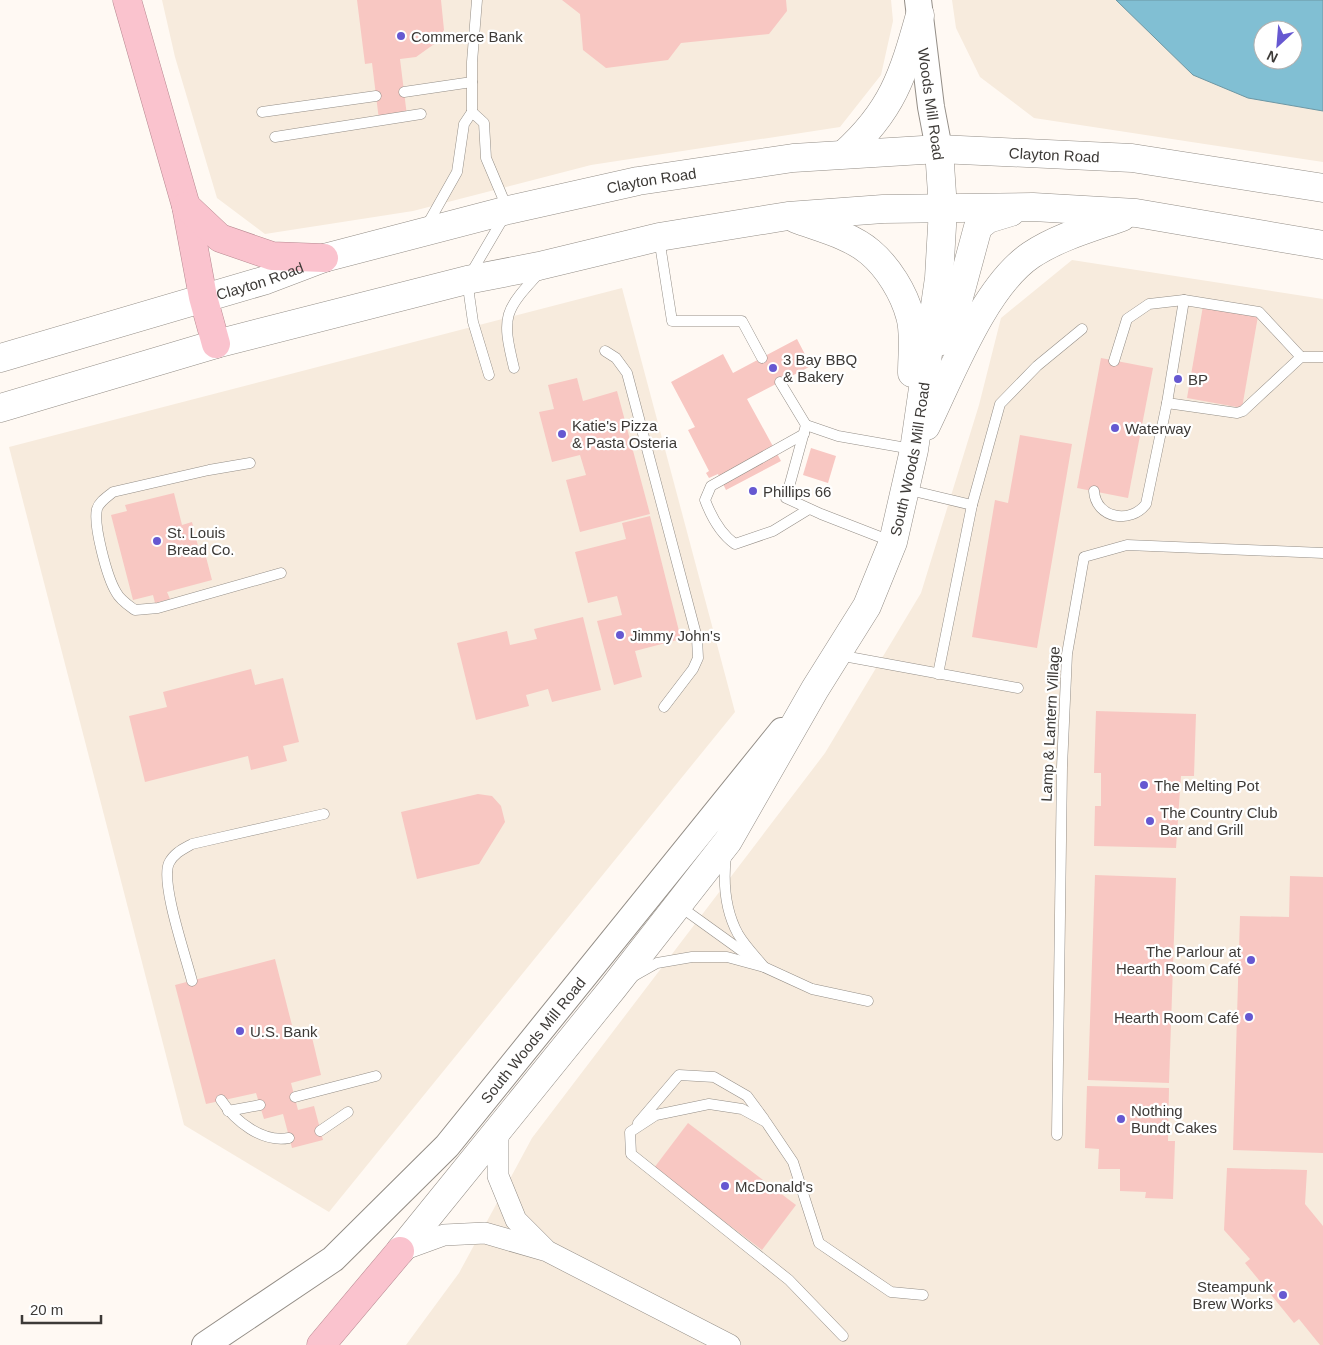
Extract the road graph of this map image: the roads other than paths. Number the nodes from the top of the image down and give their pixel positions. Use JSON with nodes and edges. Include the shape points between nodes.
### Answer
{"nodes":[{"id":1,"x":127,"y":0,"type":"edge"},
{"id":2,"x":477,"y":0,"type":"edge"},
{"id":3,"x":919,"y":8,"type":"edge"},
{"id":4,"x":472,"y":82,"type":"junction"},
{"id":5,"x":404,"y":92,"type":"dead end"},
{"id":6,"x":376,"y":96,"type":"dead end"},
{"id":7,"x":262,"y":112,"type":"dead end"},
{"id":8,"x":472,"y":112,"type":"junction"},
{"id":9,"x":422,"y":114,"type":"dead end"},
{"id":10,"x":275,"y":137,"type":"dead end"},
{"id":11,"x":938,"y":149,"type":"junction"},
{"id":12,"x":844,"y":154,"type":"junction"},
{"id":13,"x":1323,"y":188,"type":"edge"},
{"id":14,"x":186,"y":206,"type":"junction"},
{"id":15,"x":1048,"y":208,"type":"junction"},
{"id":16,"x":942,"y":209,"type":"junction"},
{"id":17,"x":508,"y":210,"type":"junction"},
{"id":18,"x":1136,"y":213,"type":"junction"},
{"id":19,"x":788,"y":216,"type":"junction"},
{"id":20,"x":423,"y":232,"type":"junction"},
{"id":21,"x":659,"y":237,"type":"junction"},
{"id":22,"x":1323,"y":245,"type":"edge"},
{"id":23,"x":324,"y":258,"type":"junction"},
{"id":24,"x":548,"y":264,"type":"junction"},
{"id":25,"x":468,"y":280,"type":"junction"},
{"id":26,"x":204,"y":297,"type":"junction"},
{"id":27,"x":1184,"y":300,"type":"junction"},
{"id":28,"x":1082,"y":330,"type":"dead end"},
{"id":29,"x":216,"y":344,"type":"junction"},
{"id":30,"x":605,"y":350,"type":"dead end"},
{"id":31,"x":1301,"y":357,"type":"junction"},
{"id":32,"x":1323,"y":357,"type":"edge"},
{"id":33,"x":0,"y":358,"type":"edge"},
{"id":34,"x":762,"y":358,"type":"dead end"},
{"id":35,"x":1114,"y":360,"type":"dead end"},
{"id":36,"x":926,"y":366,"type":"junction"},
{"id":37,"x":514,"y":368,"type":"dead end"},
{"id":38,"x":489,"y":375,"type":"dead end"},
{"id":39,"x":780,"y":382,"type":"dead end"},
{"id":40,"x":1166,"y":404,"type":"junction"},
{"id":41,"x":0,"y":408,"type":"edge"},
{"id":42,"x":805,"y":429,"type":"junction"},
{"id":43,"x":914,"y":450,"type":"junction"},
{"id":44,"x":250,"y":463,"type":"dead end"},
{"id":45,"x":905,"y":489,"type":"junction"},
{"id":46,"x":1094,"y":492,"type":"dead end"},
{"id":47,"x":972,"y":505,"type":"junction"},
{"id":48,"x":809,"y":509,"type":"junction"},
{"id":49,"x":893,"y":542,"type":"junction"},
{"id":50,"x":1323,"y":553,"type":"edge"},
{"id":51,"x":280,"y":574,"type":"dead end"},
{"id":52,"x":837,"y":655,"type":"junction"},
{"id":53,"x":938,"y":674,"type":"junction"},
{"id":54,"x":1018,"y":688,"type":"dead end"},
{"id":55,"x":815,"y":689,"type":"junction"},
{"id":56,"x":664,"y":707,"type":"dead end"},
{"id":57,"x":324,"y":814,"type":"dead end"},
{"id":58,"x":728,"y":841,"type":"junction"},
{"id":59,"x":667,"y":896,"type":"junction"},
{"id":60,"x":764,"y":967,"type":"junction"},
{"id":61,"x":192,"y":981,"type":"dead end"},
{"id":62,"x":613,"y":988,"type":"junction"},
{"id":63,"x":868,"y":1001,"type":"dead end"},
{"id":64,"x":376,"y":1076,"type":"dead end"},
{"id":65,"x":295,"y":1097,"type":"dead end"},
{"id":66,"x":221,"y":1100,"type":"dead end"},
{"id":67,"x":260,"y":1105,"type":"dead end"},
{"id":68,"x":228,"y":1111,"type":"junction"},
{"id":69,"x":348,"y":1112,"type":"dead end"},
{"id":70,"x":766,"y":1122,"type":"junction"},
{"id":71,"x":320,"y":1131,"type":"dead end"},
{"id":72,"x":498,"y":1131,"type":"junction"},
{"id":73,"x":630,"y":1132,"type":"junction"},
{"id":74,"x":1057,"y":1135,"type":"dead end"},
{"id":75,"x":289,"y":1138,"type":"dead end"},
{"id":76,"x":400,"y":1251,"type":"junction"},
{"id":77,"x":547,"y":1251,"type":"junction"},
{"id":78,"x":923,"y":1296,"type":"dead end"},
{"id":79,"x":843,"y":1336,"type":"dead end"},
{"id":80,"x":205,"y":1345,"type":"edge"},
{"id":81,"x":321,"y":1345,"type":"edge"},
{"id":82,"x":730,"y":1345,"type":"edge"}],
"edges":[{"from":1,"to":14,"type":"highway"},
{"from":2,"to":4,"type":"lane"},
{"from":3,"to":11,"type":"street","name":"Woods Mill Road"},
{"from":3,"to":12,"type":"main road","via":[[905,69],[890,100],[863,137]]},
{"from":4,"to":5,"type":"lane"},
{"from":4,"to":8,"type":"lane"},
{"from":6,"to":7,"type":"lane"},
{"from":8,"to":17,"type":"lane","via":[[484,124],[486,158]]},
{"from":8,"to":20,"type":"lane","via":[[464,124],[458,172]]},
{"from":9,"to":10,"type":"lane"},
{"from":11,"to":12,"type":"main road","name":"Clayton Road"},
{"from":11,"to":13,"type":"main road","name":"Clayton Road","via":[[1132,158]]},
{"from":11,"to":16,"type":"main road","name":"Woods Mill Road"},
{"from":12,"to":17,"type":"main road","name":"Clayton Road","via":[[689,172]]},
{"from":14,"to":23,"type":"highway","via":[[220,238],[272,256]]},
{"from":14,"to":26,"type":"highway"},
{"from":15,"to":16,"type":"main road"},
{"from":15,"to":18,"type":"main road"},
{"from":15,"to":36,"type":"main road","via":[[1005,212],[978,227],[958,301]]},
{"from":16,"to":19,"type":"main road","via":[[883,209]]},
{"from":16,"to":36,"type":"main road","name":"South Woods Mill Road","via":[[939,278]]},
{"from":17,"to":20,"type":"main road","name":"Clayton Road"},
{"from":17,"to":25,"type":"lane"},
{"from":18,"to":22,"type":"main road"},
{"from":18,"to":43,"type":"main road","via":[[1064,238],[1030,256],[1010,273],[986,305]]},
{"from":19,"to":21,"type":"main road"},
{"from":19,"to":43,"type":"main road","via":[[849,239],[869,251],[900,291],[911,317]]},
{"from":20,"to":23,"type":"main road","name":"Clayton Road"},
{"from":21,"to":24,"type":"main road"},
{"from":21,"to":34,"type":"lane","via":[[672,321],[742,320]]},
{"from":23,"to":26,"type":"main road","name":"Clayton Road","via":[[266,280]]},
{"from":24,"to":25,"type":"main road"},
{"from":24,"to":37,"type":"lane","via":[[515,300],[508,314],[506,333]]},
{"from":25,"to":29,"type":"main road"},
{"from":25,"to":38,"type":"lane","via":[[473,322]]},
{"from":26,"to":29,"type":"highway"},
{"from":26,"to":33,"type":"main road","name":"Clayton Road"},
{"from":27,"to":31,"type":"lane","via":[[1259,312]]},
{"from":27,"to":35,"type":"lane","via":[[1149,304],[1127,319]]},
{"from":27,"to":40,"type":"lane"},
{"from":28,"to":47,"type":"lane","via":[[1037,366],[1000,404]]},
{"from":29,"to":41,"type":"main road"},
{"from":30,"to":56,"type":"lane","via":[[627,373],[697,638],[698,658],[693,669]]},
{"from":31,"to":32,"type":"lane"},
{"from":31,"to":40,"type":"lane","via":[[1238,413]]},
{"from":36,"to":43,"type":"main road","name":"South Woods Mill Road"},
{"from":39,"to":42,"type":"lane"},
{"from":40,"to":46,"type":"lane","via":[[1146,504],[1140,512],[1126,517],[1109,514],[1099,506]]},
{"from":42,"to":43,"type":"lane"},
{"from":42,"to":48,"type":"lane","via":[[786,498]]},
{"from":42,"to":48,"type":"lane","via":[[711,486],[705,500],[728,539],[736,544],[773,531]]},
{"from":43,"to":45,"type":"main road","name":"South Woods Mill Road"},
{"from":44,"to":51,"type":"lane","via":[[112,492],[97,508],[96,522],[108,572],[116,592],[135,610],[158,608]]},
{"from":45,"to":47,"type":"lane"},
{"from":45,"to":49,"type":"main road","name":"South Woods Mill Road"},
{"from":47,"to":53,"type":"lane"},
{"from":48,"to":49,"type":"lane"},
{"from":49,"to":52,"type":"main road","name":"South Woods Mill Road","via":[[867,606]]},
{"from":50,"to":74,"type":"lane","name":"Lamp & Lantern Village","via":[[1127,545],[1084,557],[1067,654]]},
{"from":52,"to":53,"type":"lane"},
{"from":52,"to":55,"type":"main road","name":"South Woods Mill Road"},
{"from":53,"to":54,"type":"lane"},
{"from":55,"to":58,"type":"main road","name":"South Woods Mill Road"},
{"from":55,"to":59,"type":"street","name":"South Woods Mill Road"},
{"from":57,"to":61,"type":"lane","via":[[192,844],[178,851],[168,864],[166,882]]},
{"from":58,"to":59,"type":"main road","name":"South Woods Mill Road"},
{"from":58,"to":60,"type":"lane","via":[[724,873],[726,901],[738,933]]},
{"from":59,"to":60,"type":"lane"},
{"from":59,"to":62,"type":"main road","name":"South Woods Mill Road"},
{"from":59,"to":80,"type":"street","name":"South Woods Mill Road","via":[[447,1146],[333,1259]]},
{"from":60,"to":62,"type":"lane","via":[[727,957],[692,957],[657,963]]},
{"from":60,"to":63,"type":"lane","via":[[812,989]]},
{"from":62,"to":72,"type":"main road","name":"South Woods Mill Road"},
{"from":64,"to":65,"type":"lane"},
{"from":66,"to":68,"type":"lane"},
{"from":67,"to":68,"type":"lane"},
{"from":68,"to":75,"type":"lane","via":[[234,1119],[268,1138]]},
{"from":69,"to":71,"type":"lane"},
{"from":70,"to":73,"type":"lane","via":[[742,1109],[709,1104],[656,1115]]},
{"from":70,"to":73,"type":"lane","via":[[748,1096],[714,1077],[679,1075]]},
{"from":70,"to":78,"type":"lane","via":[[793,1162],[818,1243],[891,1292]]},
{"from":72,"to":76,"type":"main road","name":"South Woods Mill Road"},
{"from":72,"to":77,"type":"street","via":[[498,1176],[516,1220]]},
{"from":73,"to":79,"type":"lane","via":[[631,1154],[789,1280]]},
{"from":76,"to":77,"type":"street","via":[[444,1235],[486,1233]]},
{"from":76,"to":81,"type":"highway"},
{"from":77,"to":82,"type":"street"}]}
